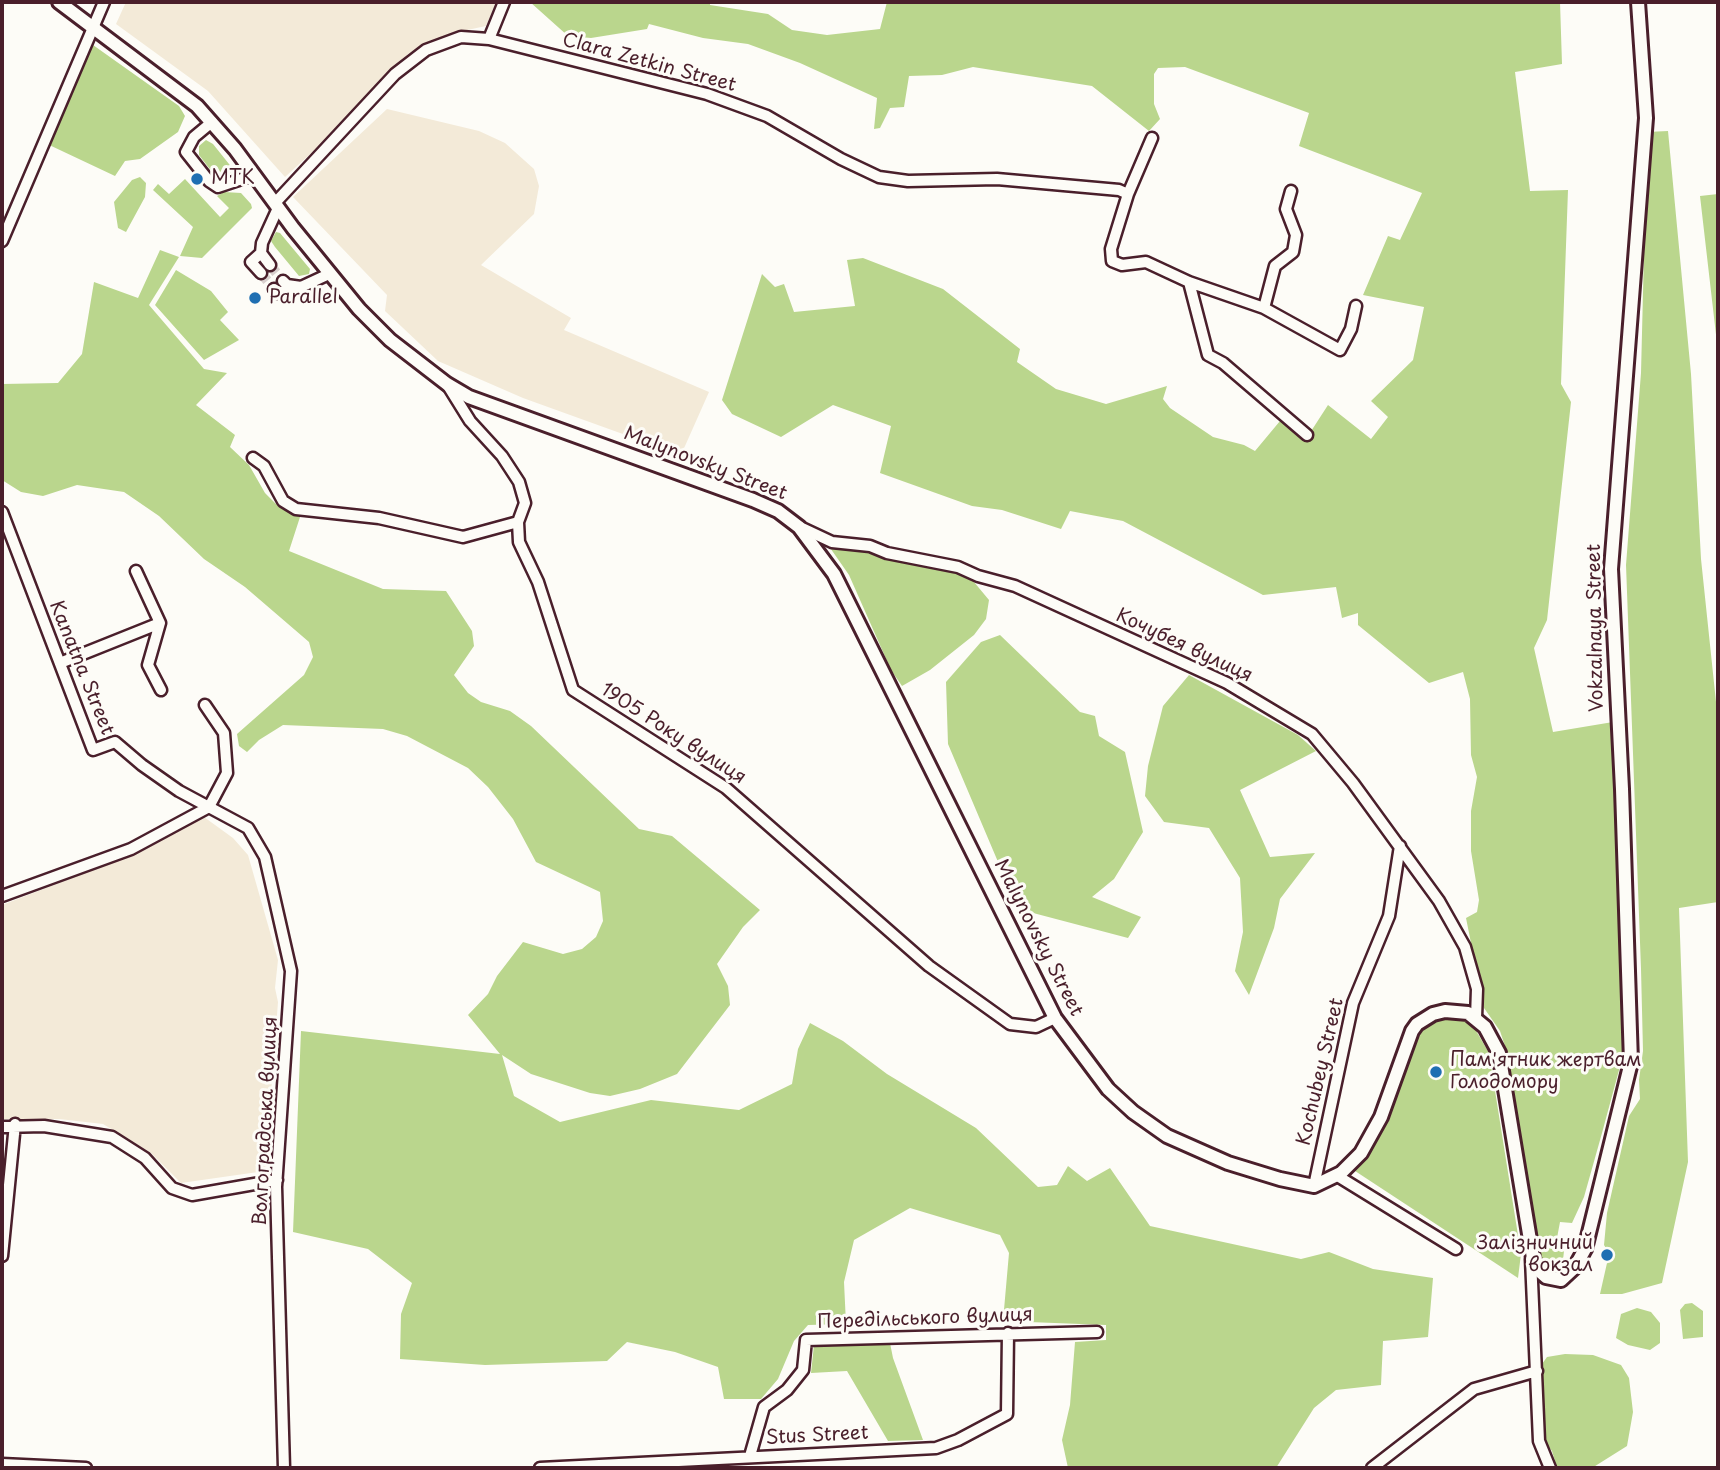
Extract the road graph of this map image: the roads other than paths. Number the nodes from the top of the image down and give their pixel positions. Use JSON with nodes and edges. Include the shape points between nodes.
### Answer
{"nodes":[{"id":1,"x":59,"y":2,"type":"edge"},
{"id":2,"x":104,"y":2,"type":"edge"},
{"id":3,"x":504,"y":2,"type":"edge"},
{"id":4,"x":1637,"y":2,"type":"edge"},
{"id":5,"x":94,"y":25,"type":"junction"},
{"id":6,"x":489,"y":39,"type":"junction"},
{"id":7,"x":212,"y":122,"type":"junction"},
{"id":8,"x":1152,"y":138,"type":"dead end"},
{"id":9,"x":254,"y":175,"type":"junction"},
{"id":10,"x":1291,"y":191,"type":"dead end"},
{"id":11,"x":1128,"y":194,"type":"junction"},
{"id":12,"x":276,"y":206,"type":"junction"},
{"id":13,"x":2,"y":241,"type":"edge"},
{"id":14,"x":261,"y":253,"type":"junction"},
{"id":15,"x":270,"y":265,"type":"tunnel mouth"},
{"id":16,"x":261,"y":273,"type":"tunnel mouth"},
{"id":17,"x":329,"y":274,"type":"junction"},
{"id":18,"x":284,"y":281,"type":"tunnel mouth"},
{"id":19,"x":1189,"y":282,"type":"junction"},
{"id":20,"x":301,"y":287,"type":"junction"},
{"id":21,"x":274,"y":289,"type":"dead end"},
{"id":22,"x":1356,"y":306,"type":"dead end"},
{"id":23,"x":1264,"y":308,"type":"junction"},
{"id":24,"x":446,"y":384,"type":"junction"},
{"id":25,"x":1307,"y":435,"type":"dead end"},
{"id":26,"x":253,"y":458,"type":"dead end"},
{"id":27,"x":2,"y":512,"type":"edge"},
{"id":28,"x":518,"y":522,"type":"junction"},
{"id":29,"x":799,"y":527,"type":"junction"},
{"id":30,"x":136,"y":571,"type":"dead end"},
{"id":31,"x":160,"y":623,"type":"junction"},
{"id":32,"x":60,"y":663,"type":"junction"},
{"id":33,"x":161,"y":690,"type":"dead end"},
{"id":34,"x":205,"y":705,"type":"dead end"},
{"id":35,"x":209,"y":807,"type":"junction"},
{"id":36,"x":1400,"y":846,"type":"junction"},
{"id":37,"x":2,"y":896,"type":"edge"},
{"id":38,"x":1055,"y":1018,"type":"junction"},
{"id":39,"x":1476,"y":1018,"type":"junction"},
{"id":40,"x":15,"y":1124,"type":"junction"},
{"id":41,"x":2,"y":1127,"type":"edge"},
{"id":42,"x":1336,"y":1175,"type":"junction"},
{"id":43,"x":277,"y":1180,"type":"junction"},
{"id":44,"x":1314,"y":1186,"type":"junction"},
{"id":45,"x":1530,"y":1241,"type":"junction"},
{"id":46,"x":1456,"y":1249,"type":"dead end"},
{"id":47,"x":2,"y":1256,"type":"edge"},
{"id":48,"x":1097,"y":1332,"type":"dead end"},
{"id":49,"x":1008,"y":1333,"type":"junction"},
{"id":50,"x":1537,"y":1371,"type":"junction"},
{"id":51,"x":750,"y":1456,"type":"junction"},
{"id":52,"x":2,"y":1464,"type":"edge"},
{"id":53,"x":86,"y":1468,"type":"edge"},
{"id":54,"x":284,"y":1468,"type":"edge"},
{"id":55,"x":540,"y":1468,"type":"edge"},
{"id":56,"x":1372,"y":1468,"type":"edge"},
{"id":57,"x":1550,"y":1468,"type":"edge"}],
"edges":[{"from":1,"to":5,"type":"main road","name":"Malynovsky Street"},
{"from":2,"to":5,"type":"street"},
{"from":3,"to":6,"type":"street"},
{"from":4,"to":45,"type":"main road","name":"Vokzalnaya Street","via":[[1646,118],[1611,569],[1631,1062],[1585,1249],[1575,1268],[1561,1280],[1546,1278],[1537,1269]]},
{"from":5,"to":7,"type":"main road","name":"Malynovsky Street","via":[[184,94]]},
{"from":5,"to":13,"type":"street"},
{"from":6,"to":11,"type":"street","name":"Clara Zetkin Street","via":[[707,94],[767,116],[879,177],[1017,180]]},
{"from":6,"to":12,"type":"street","name":"Clara Zetkin Street","via":[[461,37],[426,50],[395,74]]},
{"from":7,"to":9,"type":"main road","name":"Malynovsky Street"},
{"from":7,"to":9,"type":"street","via":[[194,137],[186,152],[218,187]]},
{"from":8,"to":11,"type":"street"},
{"from":9,"to":12,"type":"main road","name":"Malynovsky Street"},
{"from":10,"to":23,"type":"street","via":[[1286,209],[1296,235],[1293,252],[1275,266]]},
{"from":11,"to":19,"type":"street","via":[[1111,249],[1112,261],[1122,265],[1146,262]]},
{"from":12,"to":14,"type":"street","name":"Clara Zetkin Street"},
{"from":12,"to":17,"type":"main road","name":"Malynovsky Street"},
{"from":14,"to":15,"type":"street"},
{"from":14,"to":16,"type":"street","name":"Clara Zetkin Street","via":[[251,262]]},
{"from":17,"to":20,"type":"street"},
{"from":17,"to":24,"type":"main road","name":"Malynovsky Street","via":[[390,340]]},
{"from":18,"to":20,"type":"street"},
{"from":19,"to":23,"type":"street"},
{"from":19,"to":25,"type":"street","via":[[1208,355]]},
{"from":20,"to":21,"type":"street","via":[[278,293]]},
{"from":22,"to":23,"type":"street","via":[[1340,350]]},
{"from":24,"to":28,"type":"street","name":"1905 Року вулиця","via":[[519,482],[525,503]]},
{"from":24,"to":29,"type":"main road","name":"Malynovsky Street","via":[[469,397],[753,500]]},
{"from":26,"to":28,"type":"street","via":[[264,466],[283,501],[296,509],[379,518],[463,537]]},
{"from":27,"to":32,"type":"street","name":"Kanatna Street"},
{"from":28,"to":38,"type":"street","name":"1905 Року вулиця","via":[[519,542],[538,582],[573,690],[726,788],[929,966],[1010,1024],[1036,1027]]},
{"from":29,"to":36,"type":"street","name":"Кочубея вулиця","via":[[832,542],[958,567],[1015,586],[1227,682],[1311,734]]},
{"from":29,"to":38,"type":"main road","name":"Malynovsky Street","via":[[834,574]]},
{"from":30,"to":31,"type":"street"},
{"from":31,"to":32,"type":"street"},
{"from":31,"to":33,"type":"street","via":[[148,665]]},
{"from":32,"to":35,"type":"street","name":"Kanatna Street","via":[[93,750],[116,742],[142,765]]},
{"from":34,"to":35,"type":"street","via":[[224,733],[228,773]]},
{"from":35,"to":37,"type":"street","via":[[131,849]]},
{"from":35,"to":43,"type":"street","name":"Волгоградська вулиця","via":[[232,818],[258,841],[291,971]]},
{"from":36,"to":39,"type":"street","name":"Кочубея вулиця","via":[[1465,947],[1478,989]]},
{"from":36,"to":44,"type":"street","name":"Kochubey Street","via":[[1389,916],[1353,1003]]},
{"from":38,"to":44,"type":"main road","name":"Malynovsky Street","via":[[1108,1089],[1167,1136],[1228,1163]]},
{"from":39,"to":42,"type":"main road","via":[[1445,1010],[1418,1024],[1381,1117],[1361,1153]]},
{"from":39,"to":45,"type":"main road","via":[[1494,1039],[1499,1053]]},
{"from":40,"to":41,"type":"street"},
{"from":40,"to":43,"type":"street","via":[[112,1137],[145,1158],[172,1188],[192,1195]]},
{"from":40,"to":47,"type":"street"},
{"from":42,"to":44,"type":"main road"},
{"from":42,"to":46,"type":"street"},
{"from":43,"to":54,"type":"street","name":"Волгоградська вулиця"},
{"from":45,"to":50,"type":"street"},
{"from":48,"to":49,"type":"street","name":"Передільського вулиця"},
{"from":49,"to":51,"type":"street","name":"Передільського вулиця","via":[[806,1340],[803,1370],[764,1407]]},
{"from":49,"to":51,"type":"street","name":"Stus Street","via":[[1007,1414],[958,1440],[936,1448]]},
{"from":50,"to":56,"type":"street","via":[[1474,1389]]},
{"from":50,"to":57,"type":"street","via":[[1539,1441]]},
{"from":51,"to":55,"type":"street","name":"Stus Street"},
{"from":52,"to":53,"type":"street"}]}
